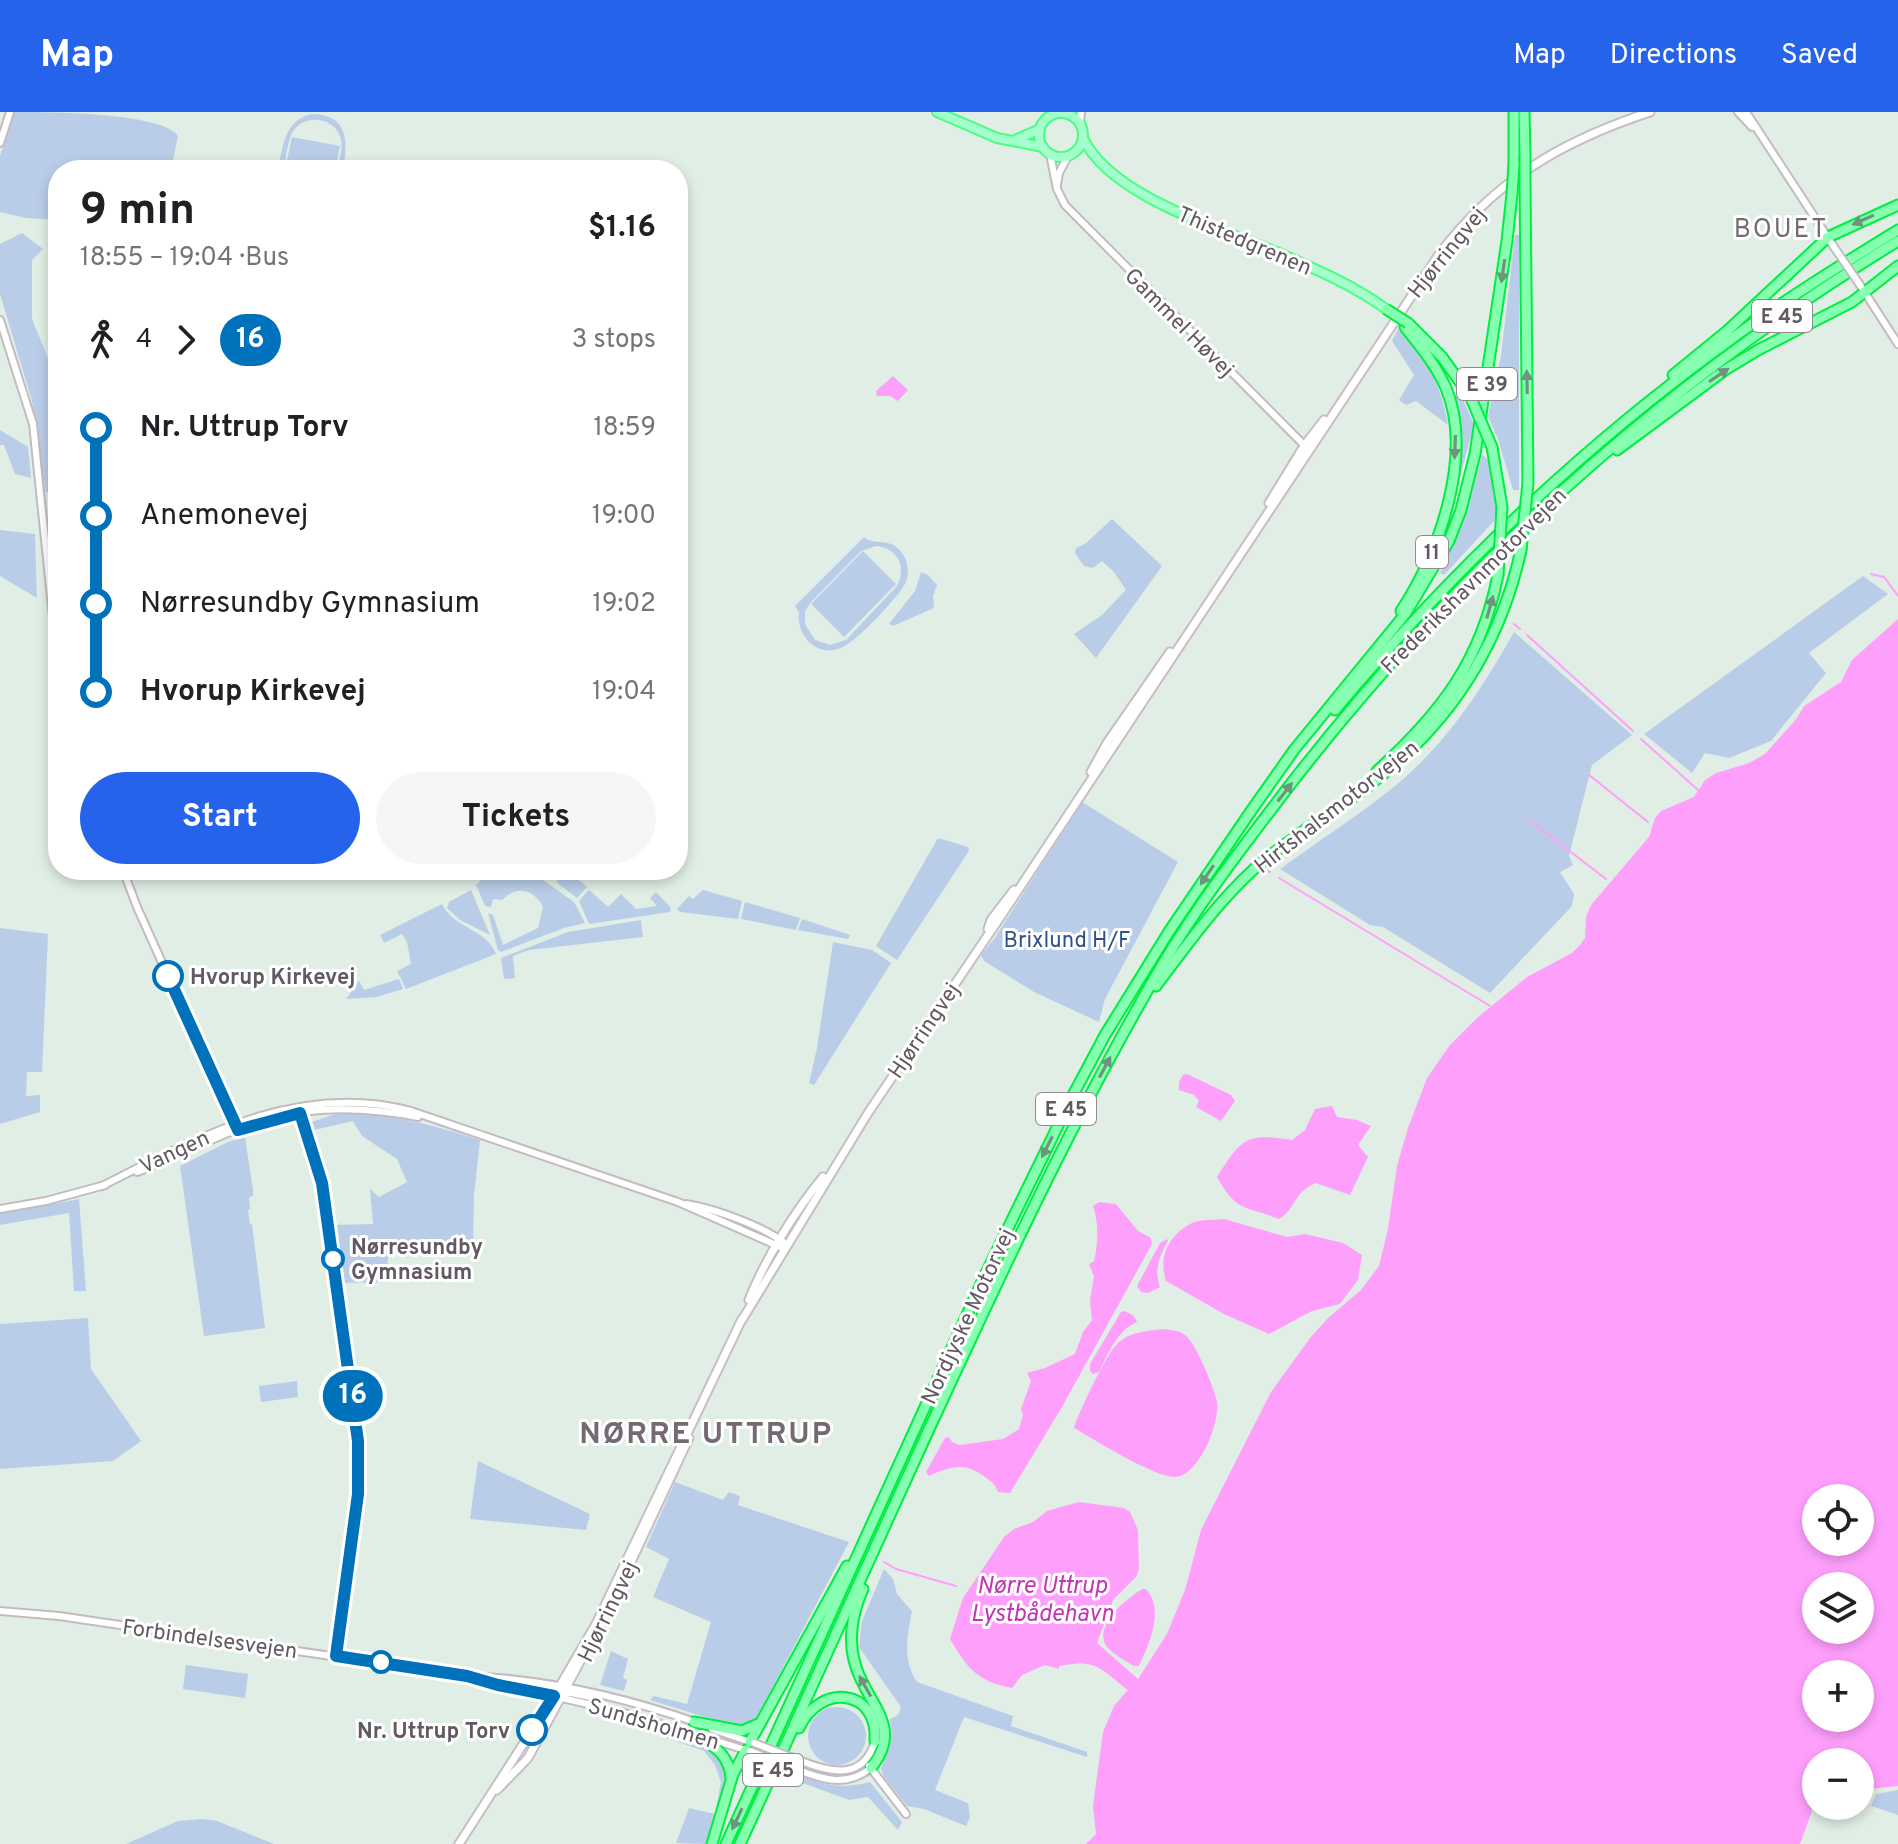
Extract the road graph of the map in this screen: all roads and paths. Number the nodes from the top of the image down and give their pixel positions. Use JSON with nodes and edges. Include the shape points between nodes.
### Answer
{"nodes":[{"id":1,"x":10,"y":112,"type":"edge"},
{"id":2,"x":937,"y":112,"type":"edge"},
{"id":3,"x":1081,"y":112,"type":"edge"},
{"id":4,"x":1514,"y":112,"type":"edge"},
{"id":5,"x":1524,"y":112,"type":"edge"},
{"id":6,"x":1738,"y":112,"type":"edge"},
{"id":7,"x":1746,"y":112,"type":"edge"},
{"id":8,"x":1066,"y":113,"type":"edge"},
{"id":9,"x":1649,"y":113,"type":"edge"},
{"id":10,"x":1080,"y":124,"type":"junction"},
{"id":11,"x":1040,"y":129,"type":"junction"},
{"id":12,"x":1761,"y":136,"type":"junction"},
{"id":13,"x":1083,"y":138,"type":"junction"},
{"id":14,"x":1011,"y":142,"type":"junction"},
{"id":15,"x":0,"y":143,"type":"edge"},
{"id":16,"x":1043,"y":147,"type":"junction"},
{"id":17,"x":1050,"y":154,"type":"junction"},
{"id":18,"x":1071,"y":155,"type":"junction"},
{"id":19,"x":1106,"y":167,"type":"junction"},
{"id":20,"x":1057,"y":189,"type":"junction"},
{"id":21,"x":1898,"y":205,"type":"edge"},
{"id":22,"x":1898,"y":230,"type":"edge"},
{"id":23,"x":1828,"y":237,"type":"junction"},
{"id":24,"x":1898,"y":241,"type":"edge"},
{"id":25,"x":1898,"y":266,"type":"edge"},
{"id":26,"x":1862,"y":289,"type":"junction"},
{"id":27,"x":1384,"y":307,"type":"joint"},
{"id":28,"x":0,"y":320,"type":"edge"},
{"id":29,"x":1407,"y":325,"type":"junction"},
{"id":30,"x":1898,"y":344,"type":"edge"},
{"id":31,"x":1307,"y":448,"type":"junction"},
{"id":32,"x":1547,"y":489,"type":"junction"},
{"id":33,"x":1544,"y":506,"type":"junction"},
{"id":34,"x":48,"y":569,"type":"edge"},
{"id":35,"x":1294,"y":750,"type":"junction"},
{"id":36,"x":1251,"y":811,"type":"junction"},
{"id":37,"x":1307,"y":829,"type":"junction"},
{"id":38,"x":127,"y":880,"type":"edge"},
{"id":39,"x":1140,"y":1008,"type":"junction"},
{"id":40,"x":236,"y":1127,"type":"junction"},
{"id":41,"x":0,"y":1209,"type":"edge"},
{"id":42,"x":783,"y":1245,"type":"junction"},
{"id":43,"x":955,"y":1373,"type":"junction"},
{"id":44,"x":916,"y":1427,"type":"junction"},
{"id":45,"x":0,"y":1611,"type":"edge"},
{"id":46,"x":500,"y":1683,"type":"junction"},
{"id":47,"x":561,"y":1692,"type":"junction"},
{"id":48,"x":694,"y":1722,"type":"junction"},
{"id":49,"x":761,"y":1722,"type":"junction"},
{"id":50,"x":695,"y":1733,"type":"junction"},
{"id":51,"x":875,"y":1741,"type":"joint"},
{"id":52,"x":750,"y":1747,"type":"junction"},
{"id":53,"x":867,"y":1767,"type":"junction"},
{"id":54,"x":731,"y":1782,"type":"junction"},
{"id":55,"x":906,"y":1814,"type":"dead end"},
{"id":56,"x":459,"y":1844,"type":"edge"},
{"id":57,"x":712,"y":1844,"type":"edge"},
{"id":58,"x":726,"y":1844,"type":"edge"},
{"id":59,"x":743,"y":1844,"type":"edge"}],
"edges":[{"from":1,"to":15,"type":"street"},
{"from":2,"to":14,"type":"main road"},
{"from":3,"to":10,"type":"street"},
{"from":4,"to":35,"type":"highway","number":"E 39","one_way":true,"bridge":true,"via":[[1512,194],[1495,329],[1461,510],[1449,541],[1406,613]]},
{"from":37,"to":5,"type":"highway","name":"Hirtshalsmotorvejen","number":"E 39","one_way":true,"bridge":true,"via":[[1406,754],[1457,697],[1491,642],[1515,574],[1528,483]]},
{"from":6,"to":12,"type":"street"},
{"from":7,"to":12,"type":"street"},
{"from":8,"to":10,"type":"main road"},
{"from":8,"to":11,"type":"main road","via":[[1050,117]]},
{"from":9,"to":31,"type":"main road","name":"Hjørringvej","via":[[1556,150],[1485,202],[1440,253]]},
{"from":10,"to":13,"type":"main road","number":"11"},
{"from":11,"to":14,"type":"main road"},
{"from":11,"to":16,"type":"main road"},
{"from":12,"to":23,"type":"street"},
{"from":13,"to":18,"type":"main road"},
{"from":13,"to":19,"type":"main road","name":"Thistedgrenen","number":"11"},
{"from":14,"to":16,"type":"main road"},
{"from":16,"to":17,"type":"main road"},
{"from":17,"to":18,"type":"main road","number":"11"},
{"from":17,"to":20,"type":"street","name":"Gammel Høvej"},
{"from":18,"to":19,"type":"main road","name":"Thistedgrenen","number":"11"},
{"from":18,"to":20,"type":"street","via":[[1059,173]]},
{"from":19,"to":27,"type":"main road","name":"Thistedgrenen","number":"11","via":[[1142,194],[1342,282]]},
{"from":20,"to":31,"type":"street","name":"Gammel Høvej","via":[[1077,218]]},
{"from":21,"to":23,"type":"highway","one_way":true},
{"from":22,"to":32,"type":"highway","name":"Frederikshavnmotorvejen","number":"E 45","via":[[1718,348]]},
{"from":23,"to":26,"type":"street","bridge":true},
{"from":23,"to":32,"type":"highway"},
{"from":24,"to":33,"type":"highway","name":"Frederikshavnmotorvejen","number":"E 45","via":[[1728,354]]},
{"from":25,"to":26,"type":"highway"},
{"from":26,"to":30,"type":"street"},
{"from":33,"to":26,"type":"highway","one_way":true,"via":[[1725,370]]},
{"from":27,"to":29,"type":"highway","number":"11","bridge":true},
{"from":28,"to":34,"type":"street","via":[[33,424]]},
{"from":29,"to":35,"type":"highway","number":"11","one_way":true,"via":[[1440,376],[1452,410],[1455,457],[1448,501],[1428,563],[1411,595]]},
{"from":37,"to":29,"type":"highway","number":"11","one_way":true,"bridge":true,"via":[[1415,736],[1446,698],[1477,648],[1498,575],[1502,507],[1492,447],[1470,396],[1442,357]]},
{"from":31,"to":42,"type":"main road","name":"Hjørringvej","via":[[1183,639],[1107,743],[1081,793],[991,920],[834,1166],[810,1194]]},
{"from":32,"to":36,"type":"highway","name":"Frederikshavnmotorvejen","number":"E 45","via":[[1414,620]]},
{"from":39,"to":33,"type":"highway","name":"Frederikshavnmotorvejen","number":"E 45","one_way":true,"via":[[1218,878],[1347,711],[1462,585]]},
{"from":35,"to":36,"type":"highway","number":"E 39"},
{"from":36,"to":44,"type":"highway","name":"Nordjyske Motorvej","number":"E 45","one_way":true,"via":[[1099,1047],[1025,1191]]},
{"from":37,"to":39,"type":"highway","name":"Hirtshalsmotorvejen","number":"E 39","via":[[1254,870],[1211,913]]},
{"from":38,"to":40,"type":"street"},
{"from":43,"to":39,"type":"highway","name":"Nordjyske Motorvej","number":"E 45","one_way":true,"via":[[1035,1202]]},
{"from":40,"to":41,"type":"street","name":"Vangen","via":[[102,1186]]},
{"from":40,"to":42,"type":"street","name":"Vangen","via":[[299,1106],[392,1106],[714,1210]]},
{"from":42,"to":47,"type":"main road","name":"Hjørringvej"},
{"from":53,"to":43,"type":"highway","one_way":true,"via":[[883,1746],[885,1728],[856,1667],[853,1618]]},
{"from":43,"to":59,"type":"highway","name":"Nordjyske Motorvej","number":"E 45"},
{"from":44,"to":49,"type":"highway"},
{"from":44,"to":58,"type":"highway","name":"Nordjyske Motorvej","number":"E 45","one_way":true},
{"from":45,"to":46,"type":"street","name":"Forbindelsesvejen"},
{"from":46,"to":47,"type":"street","name":"Forbindelsesvejen"},
{"from":46,"to":47,"type":"street","name":"Forbindelsesvejen"},
{"from":47,"to":48,"type":"street","name":"Sundsholmen"},
{"from":47,"to":50,"type":"street","name":"Sundsholmen"},
{"from":47,"to":56,"type":"main road","name":"Hjørringvej"},
{"from":48,"to":49,"type":"highway","via":[[742,1731]]},
{"from":48,"to":52,"type":"street","name":"Sundsholmen"},
{"from":49,"to":52,"type":"highway"},
{"from":50,"to":52,"type":"street","name":"Sundsholmen"},
{"from":50,"to":54,"type":"highway","via":[[725,1757]]},
{"from":51,"to":53,"type":"street"},
{"from":51,"to":59,"type":"highway","via":[[870,1714],[854,1701],[835,1697],[817,1704],[802,1721]]},
{"from":52,"to":53,"type":"street","name":"Sundsholmen","bridge":true,"via":[[837,1771]]},
{"from":52,"to":53,"type":"street","name":"Sundsholmen","bridge":true,"via":[[835,1781],[852,1779]]},
{"from":52,"to":54,"type":"highway"},
{"from":53,"to":55,"type":"street"},
{"from":54,"to":57,"type":"highway"}]}
